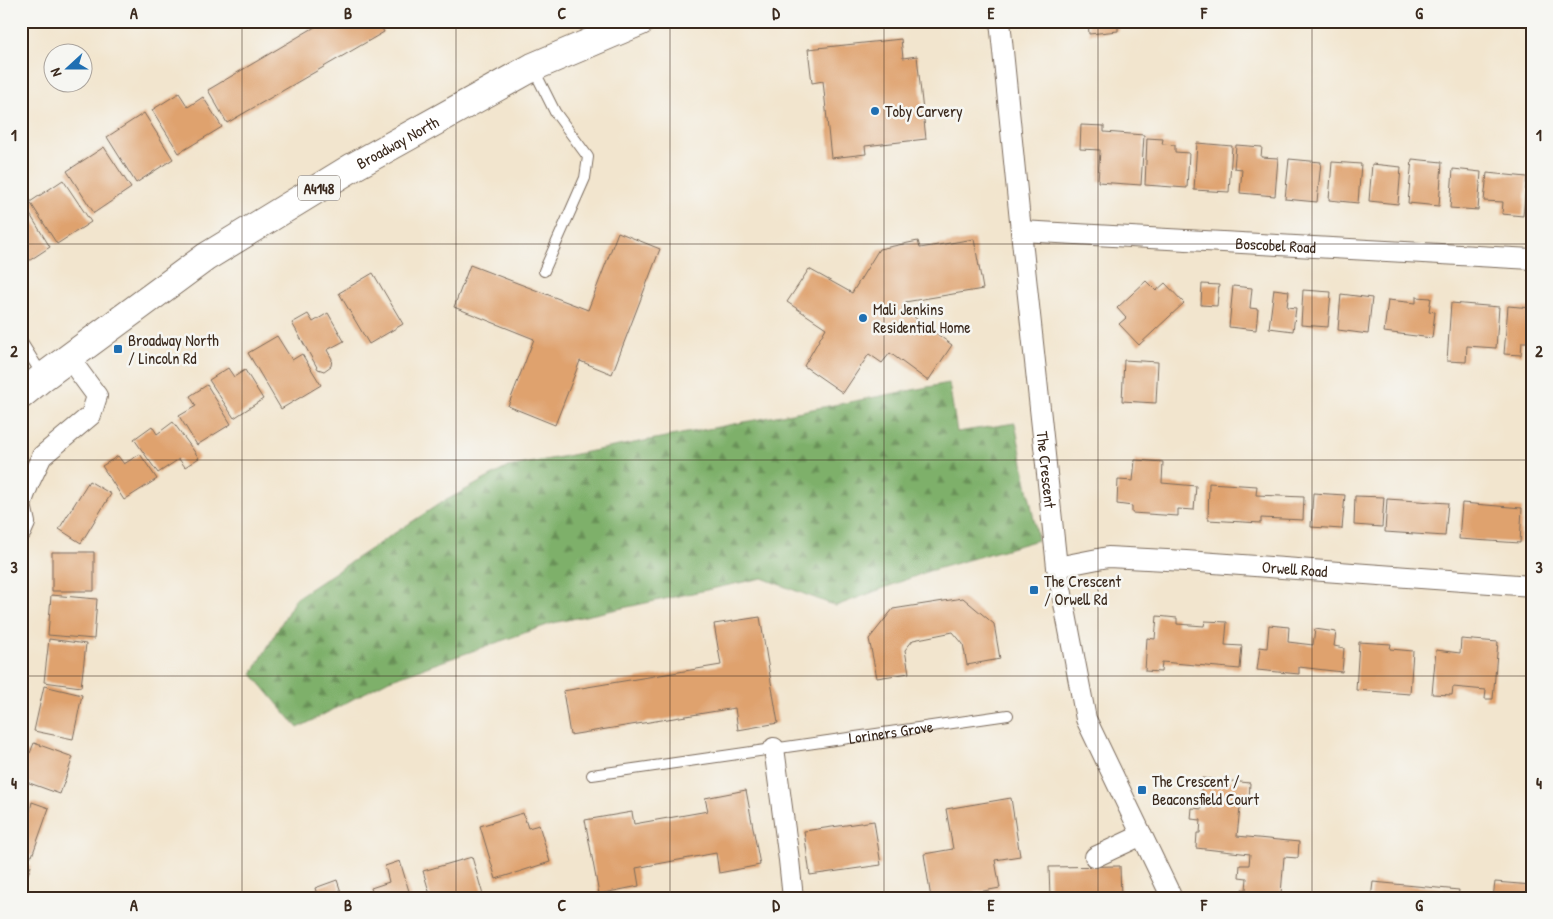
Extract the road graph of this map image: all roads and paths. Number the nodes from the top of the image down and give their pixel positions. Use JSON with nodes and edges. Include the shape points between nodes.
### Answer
{"nodes":[{"id":1,"x":642,"y":21,"type":"edge"},
{"id":2,"x":1000,"y":21,"type":"edge"},
{"id":3,"x":533,"y":68,"type":"junction"},
{"id":4,"x":1021,"y":231,"type":"junction"},
{"id":5,"x":1532,"y":258,"type":"edge"},
{"id":6,"x":544,"y":271,"type":"dead end"},
{"id":7,"x":21,"y":341,"type":"edge"},
{"id":8,"x":69,"y":358,"type":"junction"},
{"id":9,"x":43,"y":377,"type":"junction"},
{"id":10,"x":21,"y":395,"type":"edge"},
{"id":11,"x":21,"y":504,"type":"edge"},
{"id":12,"x":21,"y":532,"type":"edge"},
{"id":13,"x":1057,"y":567,"type":"junction"},
{"id":14,"x":1532,"y":586,"type":"edge"},
{"id":15,"x":1008,"y":715,"type":"dead end"},
{"id":16,"x":774,"y":748,"type":"junction"},
{"id":17,"x":592,"y":775,"type":"dead end"},
{"id":18,"x":1142,"y":835,"type":"junction"},
{"id":19,"x":1095,"y":857,"type":"dead end"},
{"id":20,"x":793,"y":898,"type":"edge"},
{"id":21,"x":1172,"y":898,"type":"edge"}],
"edges":[{"from":1,"to":3,"type":"highway","name":"Broadway North","number":"A4148"},
{"from":2,"to":4,"type":"street","name":"The Crescent"},
{"from":3,"to":6,"type":"lane","via":[[555,112],[588,157],[584,178]]},
{"from":3,"to":8,"type":"highway","name":"Broadway North","number":"A4148","via":[[353,167],[206,257]]},
{"from":4,"to":5,"type":"street","name":"Boscobel Road"},
{"from":4,"to":13,"type":"street","name":"The Crescent"},
{"from":7,"to":9,"type":"lane"},
{"from":8,"to":9,"type":"highway","name":"Broadway North","number":"A4148"},
{"from":8,"to":11,"type":"street","via":[[97,396],[91,415],[42,456]]},
{"from":9,"to":10,"type":"highway","name":"Broadway North","number":"A4148"},
{"from":11,"to":12,"type":"street","via":[[25,523]]},
{"from":13,"to":14,"type":"street","name":"Orwell Road","via":[[1108,557]]},
{"from":13,"to":18,"type":"street","name":"The Crescent","via":[[1086,719]]},
{"from":15,"to":16,"type":"lane","name":"Loriners Grove"},
{"from":16,"to":17,"type":"lane","name":"Loriners Grove"},
{"from":16,"to":20,"type":"street"},
{"from":18,"to":19,"type":"street"},
{"from":18,"to":21,"type":"street","name":"The Crescent"}]}
